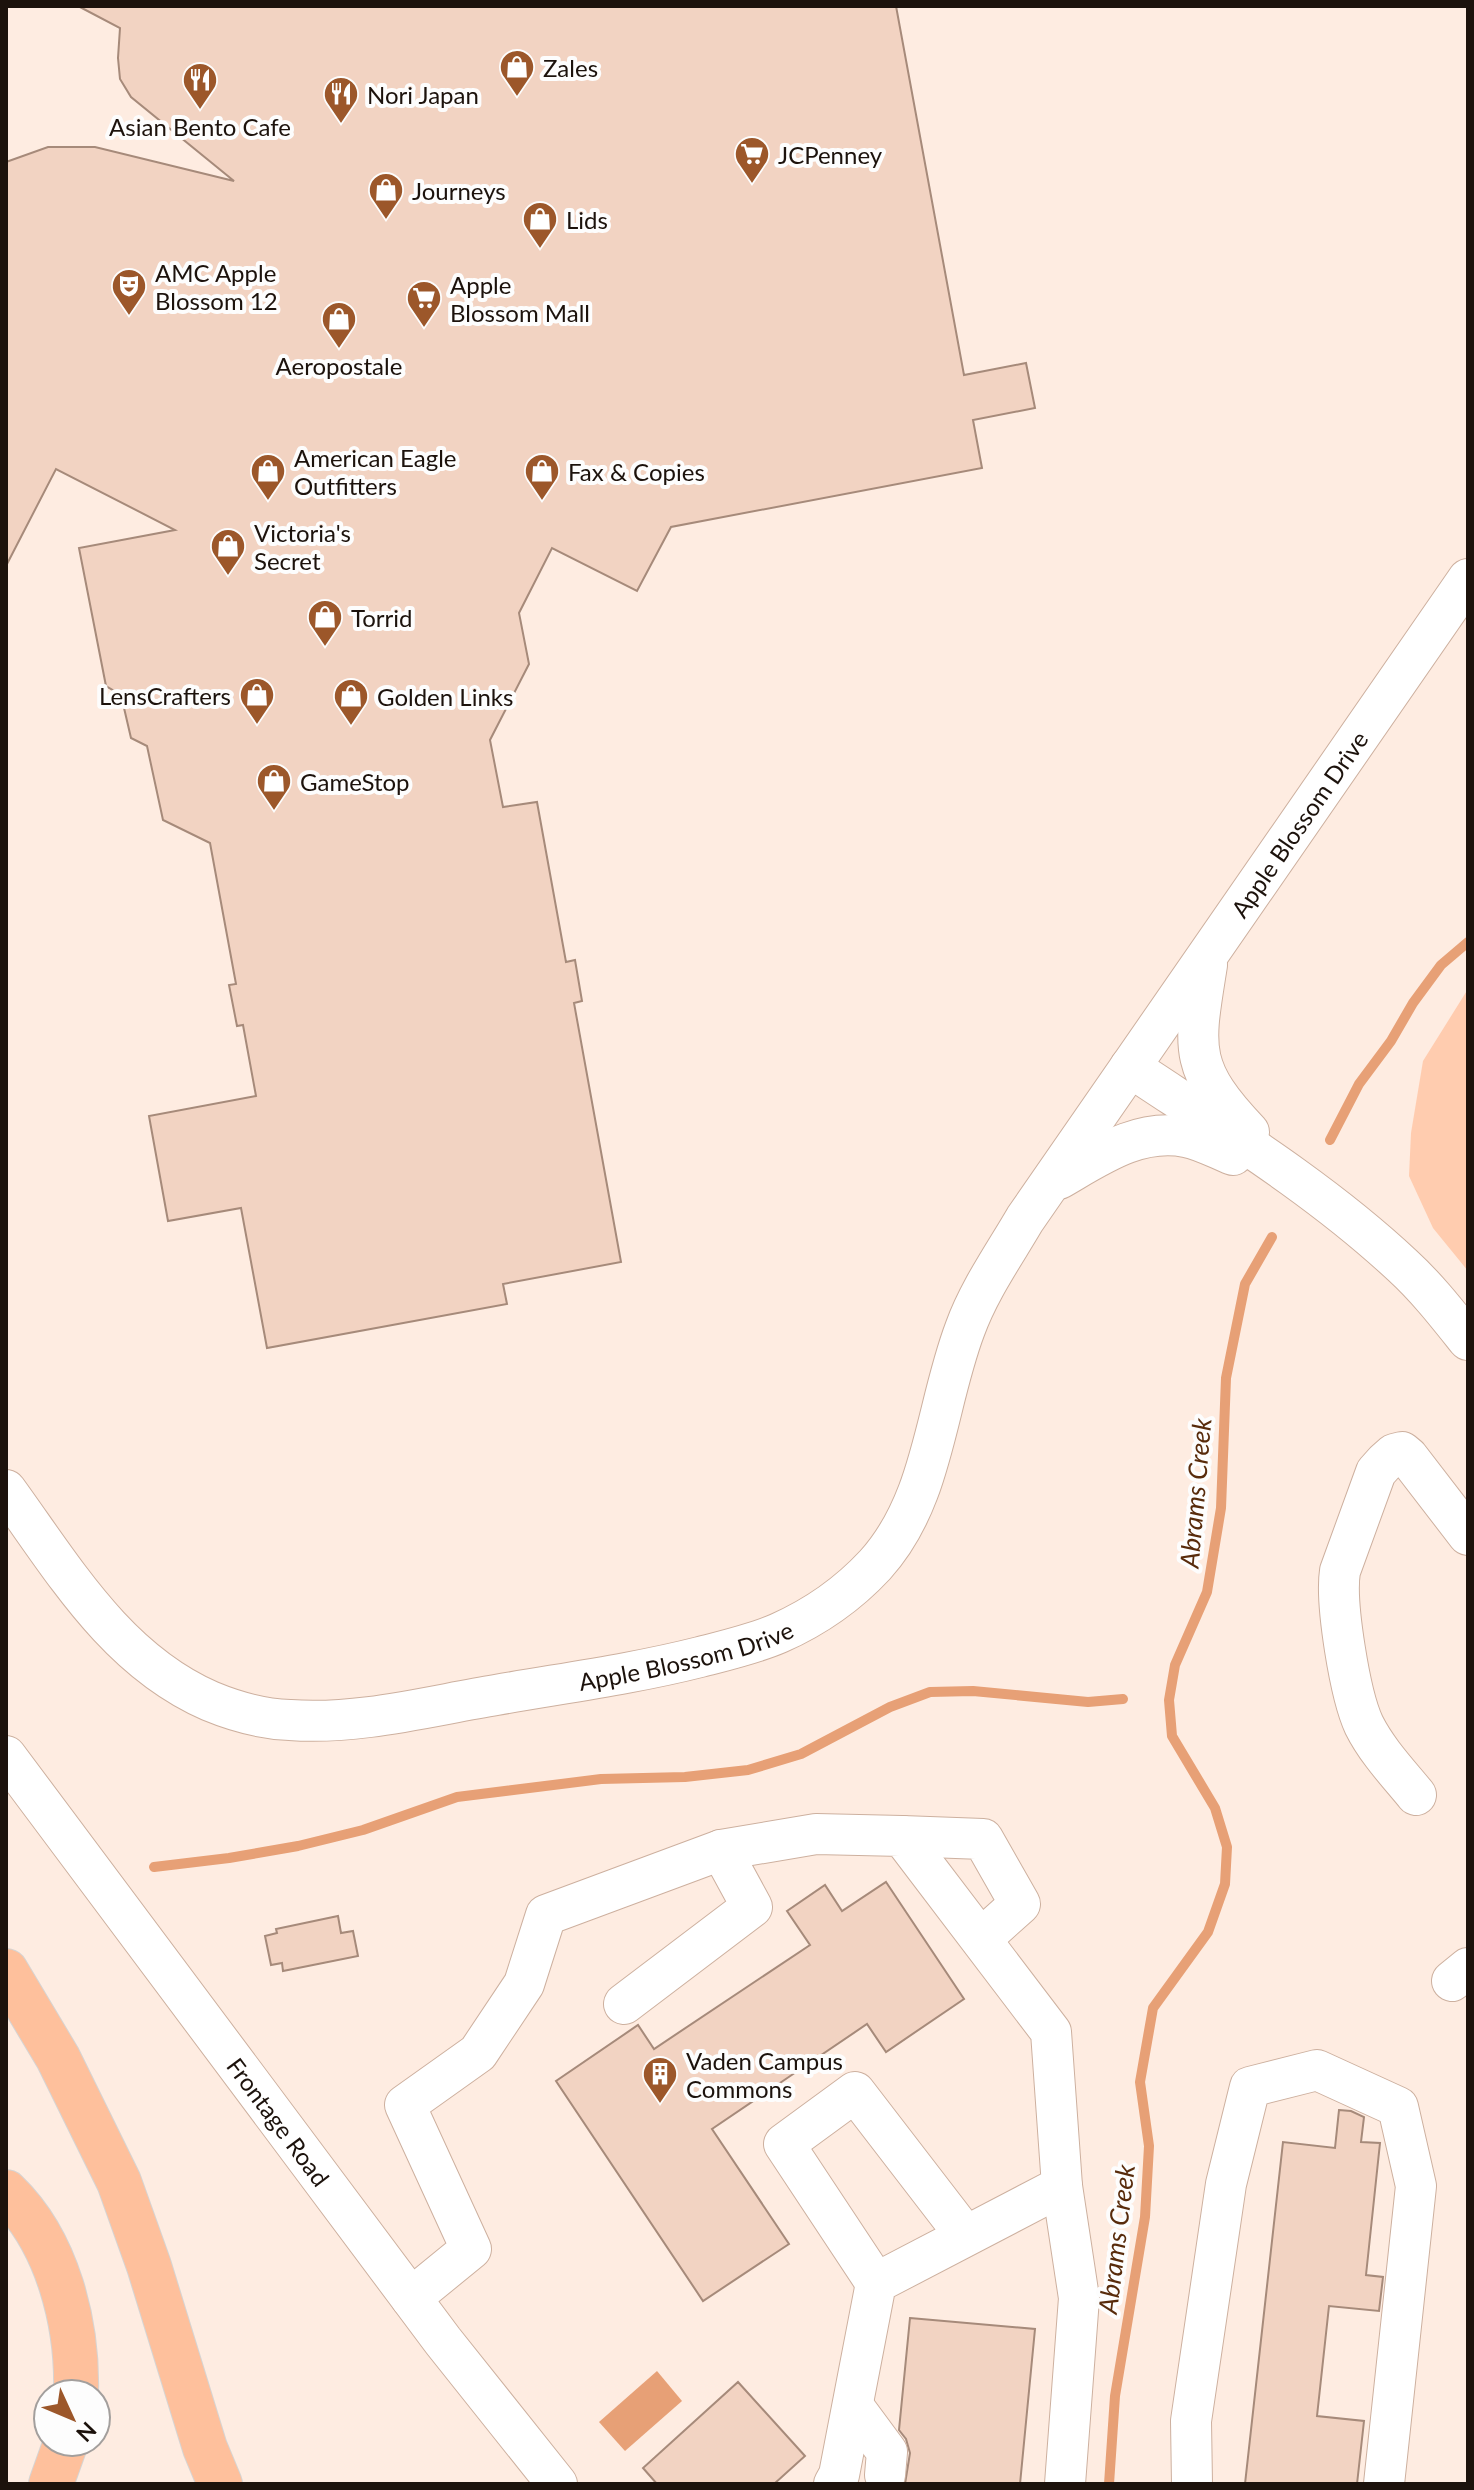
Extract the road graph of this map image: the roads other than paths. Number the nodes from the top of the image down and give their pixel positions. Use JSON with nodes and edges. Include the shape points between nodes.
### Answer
{"nodes":[{"id":1,"x":1468,"y":579,"type":"edge"},
{"id":2,"x":1468,"y":619,"type":"edge"},
{"id":3,"x":1421,"y":648,"type":"junction"},
{"id":4,"x":1209,"y":955,"type":"junction"},
{"id":5,"x":1130,"y":1067,"type":"junction"},
{"id":6,"x":1293,"y":1178,"type":"junction"},
{"id":7,"x":1050,"y":1185,"type":"junction"},
{"id":8,"x":1468,"y":1340,"type":"edge"},
{"id":9,"x":6,"y":1490,"type":"edge"},
{"id":10,"x":1468,"y":1535,"type":"edge"},
{"id":11,"x":6,"y":1756,"type":"edge"},
{"id":12,"x":1416,"y":1795,"type":"dead end"},
{"id":13,"x":902,"y":1836,"type":"junction"},
{"id":14,"x":721,"y":1850,"type":"junction"},
{"id":15,"x":981,"y":1939,"type":"junction"},
{"id":16,"x":6,"y":1971,"type":"edge"},
{"id":17,"x":624,"y":2004,"type":"dead end"},
{"id":18,"x":1062,"y":2186,"type":"junction"},
{"id":19,"x":6,"y":2192,"type":"edge"},
{"id":20,"x":965,"y":2235,"type":"junction"},
{"id":21,"x":876,"y":2283,"type":"junction"},
{"id":22,"x":411,"y":2298,"type":"junction"},
{"id":23,"x":176,"y":2360,"type":"junction"},
{"id":24,"x":76,"y":2378,"type":"edge"},
{"id":25,"x":853,"y":2406,"type":"junction"},
{"id":26,"x":60,"y":2458,"type":"edge"},
{"id":27,"x":885,"y":2475,"type":"dead end"},
{"id":28,"x":51,"y":2484,"type":"edge"},
{"id":29,"x":197,"y":2484,"type":"edge"},
{"id":30,"x":220,"y":2484,"type":"edge"},
{"id":31,"x":557,"y":2484,"type":"edge"},
{"id":32,"x":834,"y":2484,"type":"edge"},
{"id":33,"x":1065,"y":2484,"type":"edge"},
{"id":34,"x":1192,"y":2484,"type":"edge"},
{"id":35,"x":1384,"y":2484,"type":"edge"}],
"edges":[{"from":1,"to":3,"type":"street","name":"Apple Blossom Drive"},
{"from":2,"to":3,"type":"street"},
{"from":3,"to":4,"type":"street","name":"Apple Blossom Drive"},
{"from":4,"to":5,"type":"street","name":"Apple Blossom Drive"},
{"from":4,"to":6,"type":"street","via":[[1197,1029],[1203,1069],[1229,1111]]},
{"from":5,"to":6,"type":"street"},
{"from":5,"to":7,"type":"street","name":"Apple Blossom Drive"},
{"from":6,"to":7,"type":"street","via":[[1190,1138],[1164,1134],[1123,1144]]},
{"from":6,"to":8,"type":"street","via":[[1406,1269]]},
{"from":7,"to":9,"type":"street","name":"Apple Blossom Drive","via":[[990,1277],[966,1326],[919,1493],[890,1545],[826,1608],[756,1642],[655,1668],[369,1717],[288,1720],[248,1713],[180,1687],[128,1647],[96,1615]]},
{"from":10,"to":12,"type":"street","via":[[1408,1457],[1394,1454],[1376,1472],[1340,1571],[1345,1650],[1363,1721]]},
{"from":11,"to":22,"type":"street","name":"Frontage Road"},
{"from":13,"to":14,"type":"street","via":[[816,1834]]},
{"from":13,"to":15,"type":"street"},
{"from":13,"to":15,"type":"street","via":[[983,1839],[1020,1904]]},
{"from":14,"to":17,"type":"street","via":[[752,1907]]},
{"from":14,"to":22,"type":"street","via":[[546,1915],[524,1984],[478,2053],[405,2105],[471,2249]]},
{"from":15,"to":18,"type":"street","via":[[1051,2032]]},
{"from":16,"to":23,"type":"highway","via":[[58,2058],[119,2182]]},
{"from":18,"to":20,"type":"street"},
{"from":18,"to":33,"type":"street","via":[[1079,2298]]},
{"from":19,"to":24,"type":"highway","via":[[42,2243],[65,2293],[76,2342]]},
{"from":20,"to":21,"type":"street"},
{"from":20,"to":21,"type":"street","via":[[855,2092],[784,2144]]},
{"from":21,"to":25,"type":"street"},
{"from":22,"to":31,"type":"street","name":"Frontage Road"},
{"from":23,"to":29,"type":"highway"},
{"from":23,"to":30,"type":"highway"},
{"from":25,"to":27,"type":"street","via":[[887,2452]]},
{"from":25,"to":32,"type":"street"},
{"from":26,"to":28,"type":"highway"},
{"from":34,"to":35,"type":"street","via":[[1191,2421],[1226,2184],[1250,2087],[1317,2070],[1398,2107],[1416,2186]]}]}
